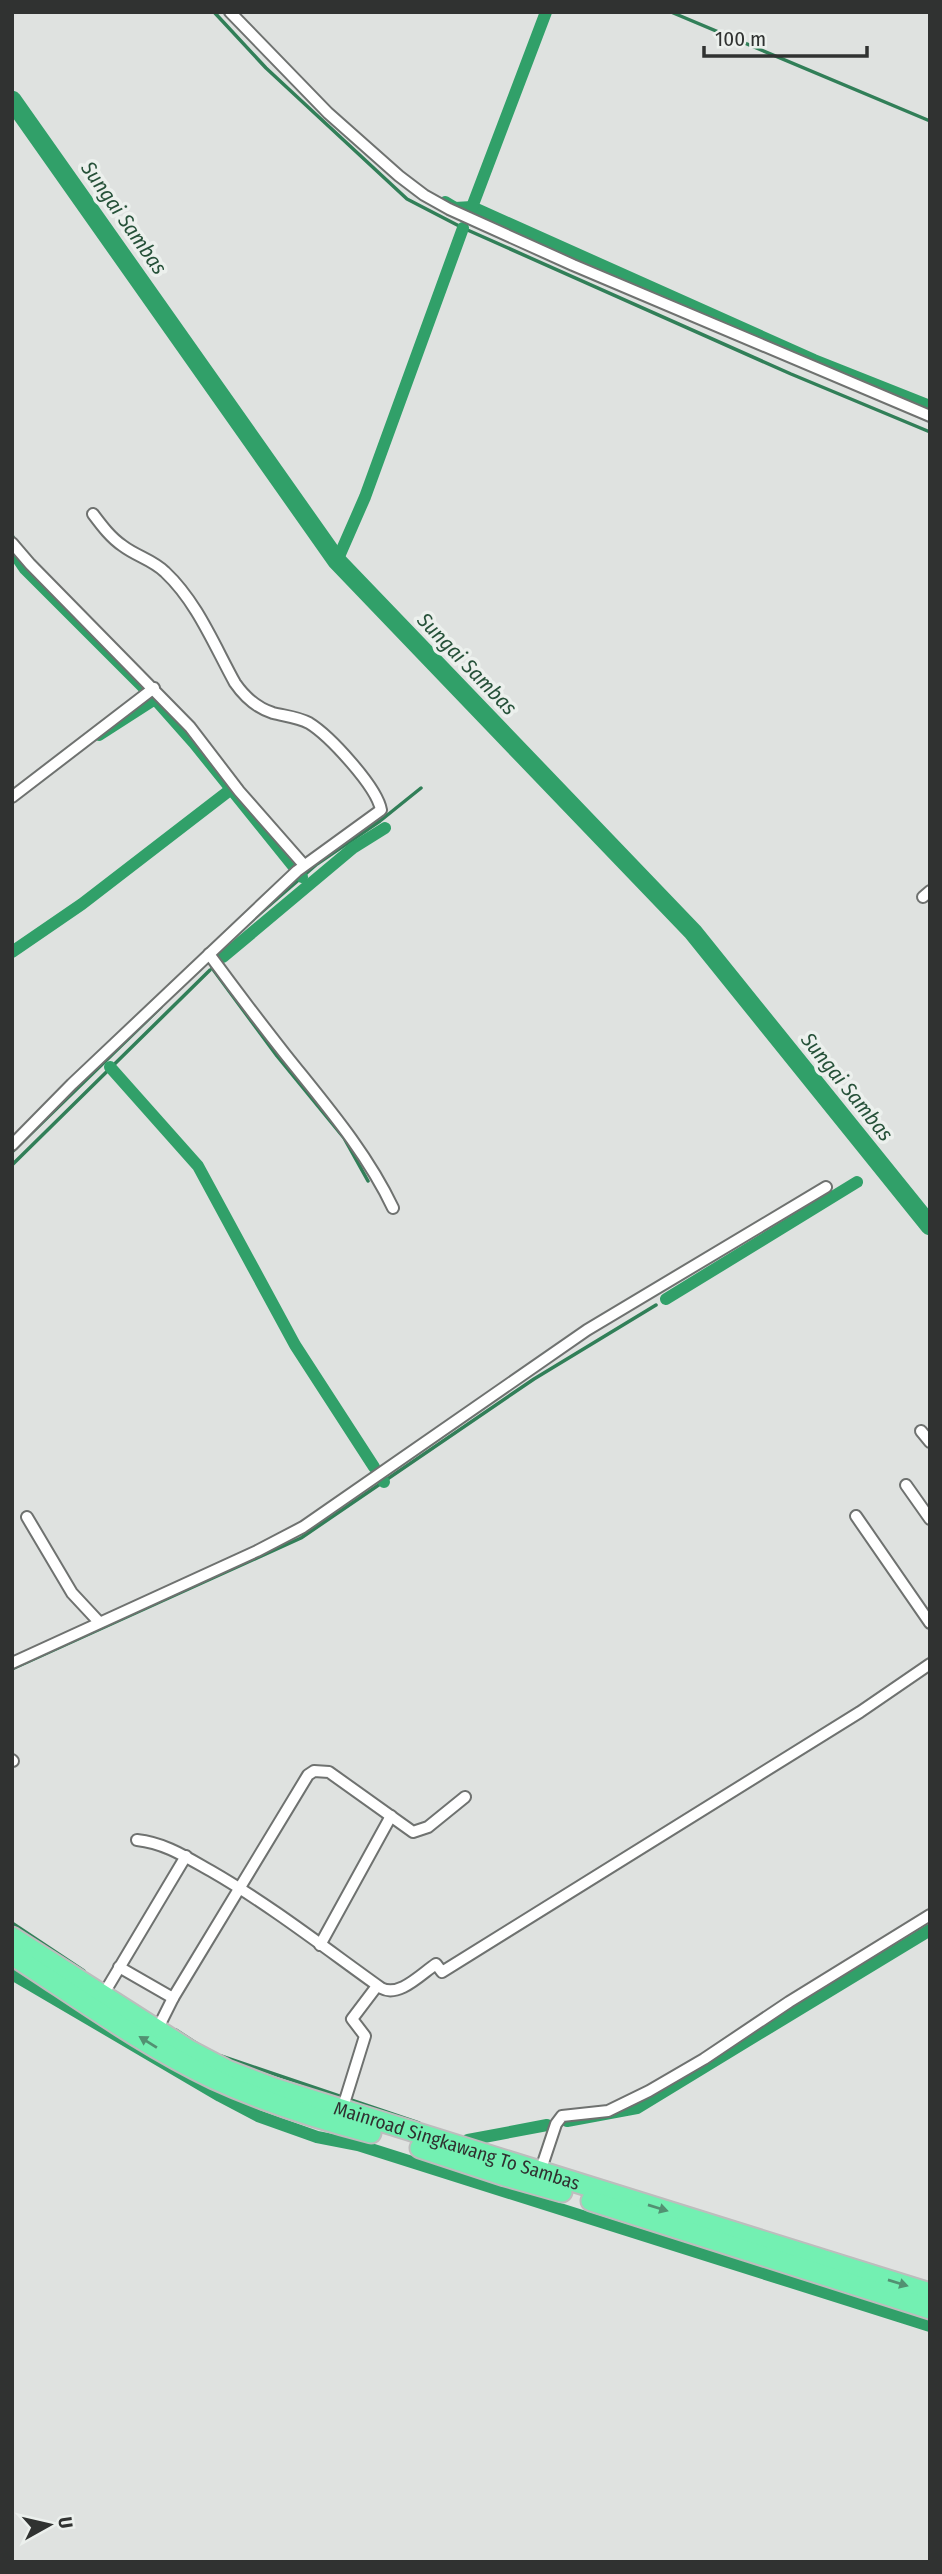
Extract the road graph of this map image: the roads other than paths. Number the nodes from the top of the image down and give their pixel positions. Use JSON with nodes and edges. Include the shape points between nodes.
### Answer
{"nodes":[{"id":1,"x":230,"y":12,"type":"edge"},
{"id":2,"x":930,"y":416,"type":"edge"},
{"id":3,"x":93,"y":514,"type":"dead end"},
{"id":4,"x":12,"y":543,"type":"edge"},
{"id":5,"x":154,"y":688,"type":"junction"},
{"id":6,"x":12,"y":797,"type":"edge"},
{"id":7,"x":304,"y":865,"type":"junction"},
{"id":8,"x":209,"y":954,"type":"junction"},
{"id":9,"x":12,"y":1145,"type":"edge"},
{"id":10,"x":826,"y":1187,"type":"dead end"},
{"id":11,"x":393,"y":1209,"type":"dead end"},
{"id":12,"x":921,"y":1431,"type":"dead end"},
{"id":13,"x":930,"y":1442,"type":"edge"},
{"id":14,"x":905,"y":1485,"type":"dead end"},
{"id":15,"x":856,"y":1516,"type":"dead end"},
{"id":16,"x":27,"y":1517,"type":"dead end"},
{"id":17,"x":930,"y":1519,"type":"edge"},
{"id":18,"x":99,"y":1622,"type":"junction"},
{"id":19,"x":930,"y":1623,"type":"edge"},
{"id":20,"x":12,"y":1663,"type":"edge"},
{"id":21,"x":930,"y":1664,"type":"edge"},
{"id":22,"x":465,"y":1797,"type":"dead end"},
{"id":23,"x":391,"y":1816,"type":"junction"},
{"id":24,"x":137,"y":1840,"type":"dead end"},
{"id":25,"x":186,"y":1856,"type":"junction"},
{"id":26,"x":241,"y":1888,"type":"junction"},
{"id":27,"x":930,"y":1915,"type":"edge"},
{"id":28,"x":12,"y":1937,"type":"edge"},
{"id":29,"x":320,"y":1945,"type":"junction"},
{"id":30,"x":12,"y":1955,"type":"edge"},
{"id":31,"x":119,"y":1967,"type":"junction"},
{"id":32,"x":377,"y":1986,"type":"junction"},
{"id":33,"x":103,"y":1996,"type":"junction"},
{"id":34,"x":173,"y":1998,"type":"junction"},
{"id":35,"x":158,"y":2030,"type":"junction"},
{"id":36,"x":342,"y":2110,"type":"junction"},
{"id":37,"x":486,"y":2162,"type":"junction"},
{"id":38,"x":540,"y":2172,"type":"junction"},
{"id":39,"x":930,"y":2293,"type":"edge"},
{"id":40,"x":930,"y":2309,"type":"edge"}],
"edges":[{"from":1,"to":2,"type":"street","via":[[328,113],[424,195],[573,265]]},
{"from":3,"to":7,"type":"street","via":[[122,546],[153,562],[173,580],[194,607],[243,695],[264,710],[309,723],[355,768],[379,802],[380,814]]},
{"from":4,"to":5,"type":"street"},
{"from":5,"to":6,"type":"street"},
{"from":5,"to":7,"type":"street"},
{"from":7,"to":8,"type":"street"},
{"from":8,"to":9,"type":"street"},
{"from":8,"to":11,"type":"street","via":[[340,1122]]},
{"from":10,"to":18,"type":"street","via":[[587,1329],[303,1527]]},
{"from":12,"to":13,"type":"street"},
{"from":14,"to":17,"type":"street"},
{"from":15,"to":19,"type":"street"},
{"from":16,"to":18,"type":"street","via":[[72,1593]]},
{"from":18,"to":20,"type":"street"},
{"from":21,"to":32,"type":"street","via":[[442,1972],[436,1964],[398,1990]]},
{"from":22,"to":23,"type":"street","via":[[417,1832]]},
{"from":23,"to":26,"type":"street","via":[[329,1772],[314,1771],[300,1785]]},
{"from":23,"to":29,"type":"street"},
{"from":24,"to":25,"type":"street","via":[[164,1845]]},
{"from":25,"to":26,"type":"street"},
{"from":25,"to":31,"type":"street"},
{"from":26,"to":29,"type":"street"},
{"from":26,"to":34,"type":"street"},
{"from":27,"to":38,"type":"street","via":[[649,2091],[608,2111],[562,2116]]},
{"from":28,"to":33,"type":"highway","name":"Mainroad Singkawang To Sambas"},
{"from":29,"to":32,"type":"street"},
{"from":37,"to":30,"type":"highway","name":"Mainroad Singkawang To Sambas","one_way":true,"via":[[277,2104],[212,2078]]},
{"from":31,"to":33,"type":"street"},
{"from":31,"to":34,"type":"street"},
{"from":32,"to":36,"type":"street","via":[[352,2020],[365,2036]]},
{"from":33,"to":35,"type":"highway","name":"Mainroad Singkawang To Sambas"},
{"from":34,"to":35,"type":"street"},
{"from":35,"to":36,"type":"highway","name":"Mainroad Singkawang To Sambas","via":[[227,2070]]},
{"from":36,"to":37,"type":"highway","name":"Mainroad Singkawang To Sambas"},
{"from":37,"to":38,"type":"highway","name":"Mainroad Singkawang To Sambas"},
{"from":37,"to":40,"type":"highway","name":"Mainroad Singkawang To Sambas"},
{"from":38,"to":39,"type":"highway","name":"Mainroad Singkawang To Sambas","one_way":true}]}
